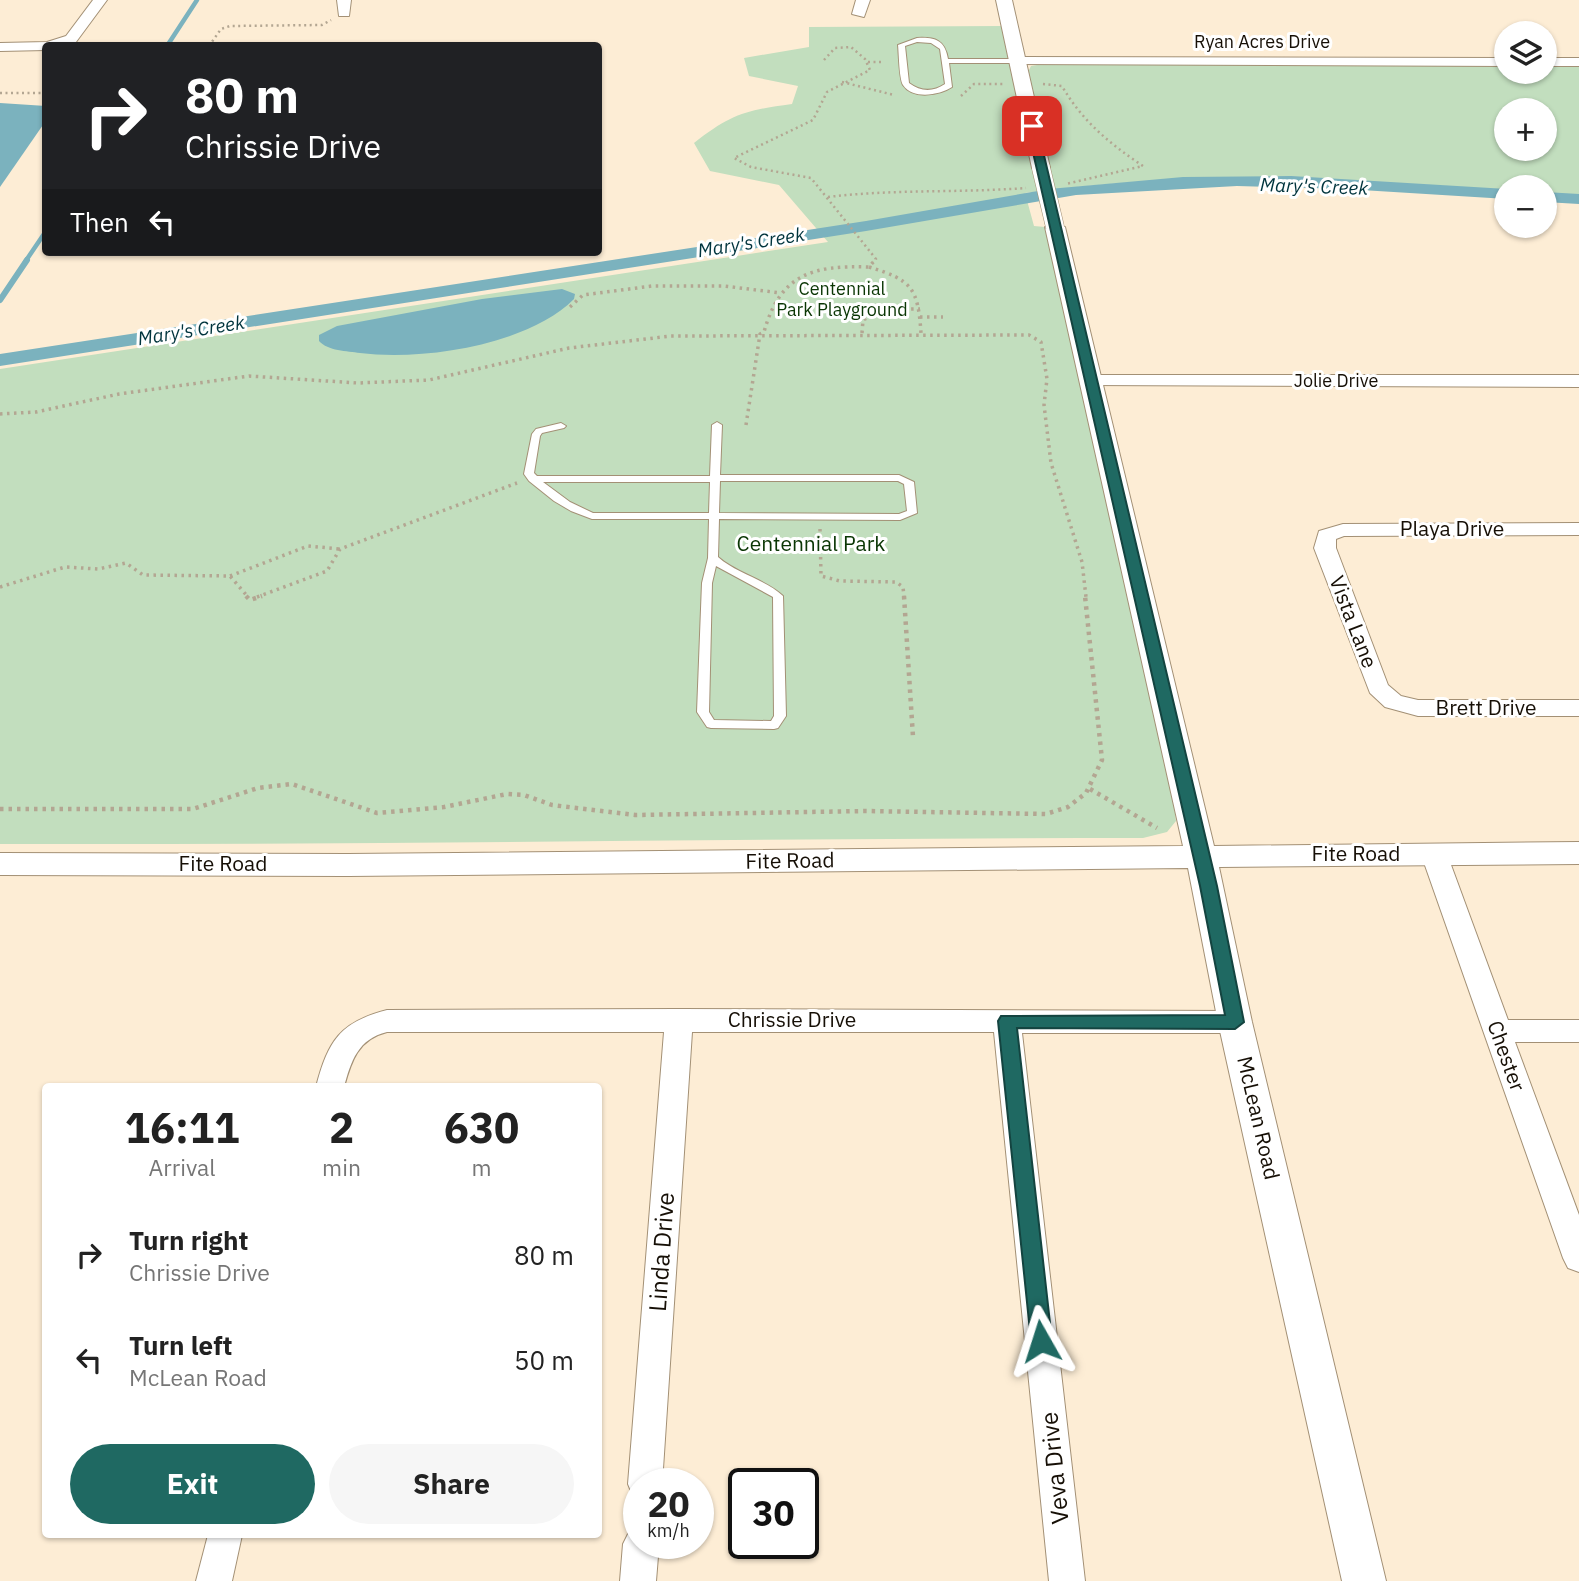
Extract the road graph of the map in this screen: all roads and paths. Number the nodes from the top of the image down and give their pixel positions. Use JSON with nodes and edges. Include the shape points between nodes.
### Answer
{"nodes":[{"id":1,"x":100,"y":0,"type":"edge"},
{"id":2,"x":863,"y":0,"type":"edge"},
{"id":3,"x":1004,"y":0,"type":"edge"},
{"id":4,"x":344,"y":7,"type":"edge"},
{"id":5,"x":859,"y":14,"type":"dead end"},
{"id":6,"x":63,"y":42,"type":"edge"},
{"id":7,"x":212,"y":42,"type":"edge"},
{"id":8,"x":42,"y":45,"type":"edge"},
{"id":9,"x":0,"y":47,"type":"edge"},
{"id":10,"x":824,"y":60,"type":"dead end"},
{"id":11,"x":946,"y":61,"type":"junction"},
{"id":12,"x":1018,"y":61,"type":"junction"},
{"id":13,"x":868,"y":62,"type":"junction"},
{"id":14,"x":883,"y":62,"type":"dead end"},
{"id":15,"x":1494,"y":62,"type":"edge"},
{"id":16,"x":1557,"y":62,"type":"edge"},
{"id":17,"x":1579,"y":62,"type":"edge"},
{"id":18,"x":0,"y":93,"type":"edge"},
{"id":19,"x":42,"y":93,"type":"edge"},
{"id":20,"x":869,"y":267,"type":"junction"},
{"id":21,"x":782,"y":293,"type":"junction"},
{"id":22,"x":570,"y":307,"type":"dead end"},
{"id":23,"x":920,"y":309,"type":"junction"},
{"id":24,"x":920,"y":317,"type":"junction"},
{"id":25,"x":943,"y":317,"type":"dead end"},
{"id":26,"x":862,"y":333,"type":"junction"},
{"id":27,"x":921,"y":333,"type":"junction"},
{"id":28,"x":760,"y":334,"type":"junction"},
{"id":29,"x":1093,"y":381,"type":"junction"},
{"id":30,"x":1579,"y":381,"type":"edge"},
{"id":31,"x":0,"y":414,"type":"edge"},
{"id":32,"x":718,"y":425,"type":"dead end"},
{"id":33,"x":746,"y":425,"type":"dead end"},
{"id":34,"x":561,"y":426,"type":"dead end"},
{"id":35,"x":715,"y":478,"type":"junction"},
{"id":36,"x":533,"y":479,"type":"junction"},
{"id":37,"x":713,"y":517,"type":"junction"},
{"id":38,"x":820,"y":517,"type":"junction"},
{"id":39,"x":1579,"y":529,"type":"edge"},
{"id":40,"x":1326,"y":535,"type":"joint"},
{"id":41,"x":340,"y":549,"type":"junction"},
{"id":42,"x":713,"y":558,"type":"junction"},
{"id":43,"x":230,"y":576,"type":"junction"},
{"id":44,"x":0,"y":587,"type":"edge"},
{"id":45,"x":1393,"y":702,"type":"joint"},
{"id":46,"x":1579,"y":708,"type":"edge"},
{"id":47,"x":913,"y":737,"type":"dead end"},
{"id":48,"x":1090,"y":789,"type":"junction"},
{"id":49,"x":0,"y":809,"type":"edge"},
{"id":50,"x":1157,"y":828,"type":"dead end"},
{"id":51,"x":1579,"y":853,"type":"edge"},
{"id":52,"x":1434,"y":854,"type":"junction"},
{"id":53,"x":1200,"y":855,"type":"junction"},
{"id":54,"x":0,"y":864,"type":"edge"},
{"id":55,"x":679,"y":1020,"type":"junction"},
{"id":56,"x":1007,"y":1021,"type":"junction"},
{"id":57,"x":1235,"y":1022,"type":"junction"},
{"id":58,"x":1497,"y":1031,"type":"junction"},
{"id":59,"x":1579,"y":1031,"type":"edge"},
{"id":60,"x":331,"y":1083,"type":"edge"},
{"id":61,"x":1579,"y":1258,"type":"edge"},
{"id":62,"x":646,"y":1468,"type":"edge"},
{"id":63,"x":224,"y":1538,"type":"edge"},
{"id":64,"x":640,"y":1559,"type":"edge"},
{"id":65,"x":214,"y":1581,"type":"edge"},
{"id":66,"x":638,"y":1581,"type":"edge"},
{"id":67,"x":1067,"y":1581,"type":"edge"},
{"id":68,"x":1364,"y":1581,"type":"edge"}],
"edges":[{"from":1,"to":6,"type":"street","via":[[71,40]]},
{"from":2,"to":5,"type":"street"},
{"from":3,"to":12,"type":"street","name":"McLean Road"},
{"from":4,"to":7,"type":"path","via":[[322,25],[230,26],[221,29]]},
{"from":8,"to":9,"type":"street"},
{"from":10,"to":13,"type":"path","via":[[831,51],[845,47],[856,49]]},
{"from":11,"to":11,"type":"lane","via":[[946,88],[913,90],[906,84],[901,45],[915,40],[937,42]]},
{"from":11,"to":12,"type":"lane"},
{"from":12,"to":15,"type":"street","name":"Ryan Acres Drive"},
{"from":12,"to":29,"type":"street","name":"McLean Road","bridge":true},
{"from":13,"to":14,"type":"path"},
{"from":13,"to":20,"type":"path","via":[[867,74],[827,92],[814,120],[734,158],[811,178],[873,252],[876,259]]},
{"from":16,"to":17,"type":"street"},
{"from":18,"to":19,"type":"path"},
{"from":20,"to":21,"type":"path","via":[[817,268],[798,276]]},
{"from":20,"to":23,"type":"path","via":[[911,286]]},
{"from":21,"to":22,"type":"path","via":[[724,286],[652,286],[583,295]]},
{"from":21,"to":28,"type":"path","via":[[769,306]]},
{"from":23,"to":24,"type":"path"},
{"from":23,"to":26,"type":"path","via":[[884,309],[863,320]]},
{"from":24,"to":25,"type":"path"},
{"from":24,"to":27,"type":"path"},
{"from":26,"to":27,"type":"path"},
{"from":26,"to":28,"type":"path"},
{"from":27,"to":48,"type":"path","via":[[1009,333],[1041,342],[1051,463],[1080,554],[1087,609],[1102,751]]},
{"from":28,"to":31,"type":"path","via":[[671,336],[586,345],[429,380],[358,383],[249,376]]},
{"from":28,"to":33,"type":"path"},
{"from":29,"to":30,"type":"street","name":"Jolie Drive"},
{"from":29,"to":53,"type":"street","name":"McLean Road"},
{"from":32,"to":35,"type":"lane"},
{"from":34,"to":36,"type":"lane","via":[[535,436],[528,466]]},
{"from":35,"to":36,"type":"lane"},
{"from":35,"to":37,"type":"lane"},
{"from":35,"to":38,"type":"lane","via":[[899,478],[909,482],[912,513],[908,516]]},
{"from":36,"to":37,"type":"lane","via":[[547,492],[592,516]]},
{"from":36,"to":41,"type":"path","via":[[489,491]]},
{"from":37,"to":38,"type":"lane"},
{"from":37,"to":42,"type":"lane"},
{"from":38,"to":47,"type":"path","via":[[821,576],[894,581],[903,587]]},
{"from":39,"to":40,"type":"street","name":"Playa Drive","via":[[1343,530]]},
{"from":40,"to":45,"type":"street","name":"Vista Lane","via":[[1325,548],[1378,688]]},
{"from":41,"to":43,"type":"path","via":[[308,546]]},
{"from":41,"to":43,"type":"path","via":[[327,570],[250,600]]},
{"from":42,"to":42,"type":"lane","via":[[708,583],[705,719],[722,726],[774,725],[780,716],[778,596],[748,576],[724,570]]},
{"from":43,"to":44,"type":"path","via":[[143,575],[126,563],[98,569],[65,566]]},
{"from":45,"to":46,"type":"street","name":"Brett Drive","via":[[1418,708]]},
{"from":48,"to":49,"type":"path","via":[[1058,813],[1032,816],[866,811],[635,815],[552,805],[507,794],[444,807],[377,813],[292,784],[266,786],[193,809]]},
{"from":48,"to":50,"type":"path"},
{"from":51,"to":52,"type":"street","name":"Fite Road"},
{"from":52,"to":53,"type":"street","name":"Fite Road"},
{"from":52,"to":58,"type":"street","name":"Chester"},
{"from":53,"to":54,"type":"street","name":"Fite Road"},
{"from":53,"to":57,"type":"street","name":"McLean Road"},
{"from":55,"to":56,"type":"street","name":"Chrissie Drive"},
{"from":55,"to":60,"type":"street","name":"Chrissie Drive","via":[[368,1024],[340,1049]]},
{"from":55,"to":62,"type":"street","name":"Linda Drive"},
{"from":56,"to":57,"type":"street","name":"Chrissie Drive"},
{"from":56,"to":67,"type":"street","name":"Veva Drive"},
{"from":57,"to":68,"type":"street","name":"McLean Road"},
{"from":58,"to":59,"type":"street"},
{"from":58,"to":61,"type":"street","name":"Chester"},
{"from":63,"to":65,"type":"street"},
{"from":64,"to":66,"type":"street"}]}
